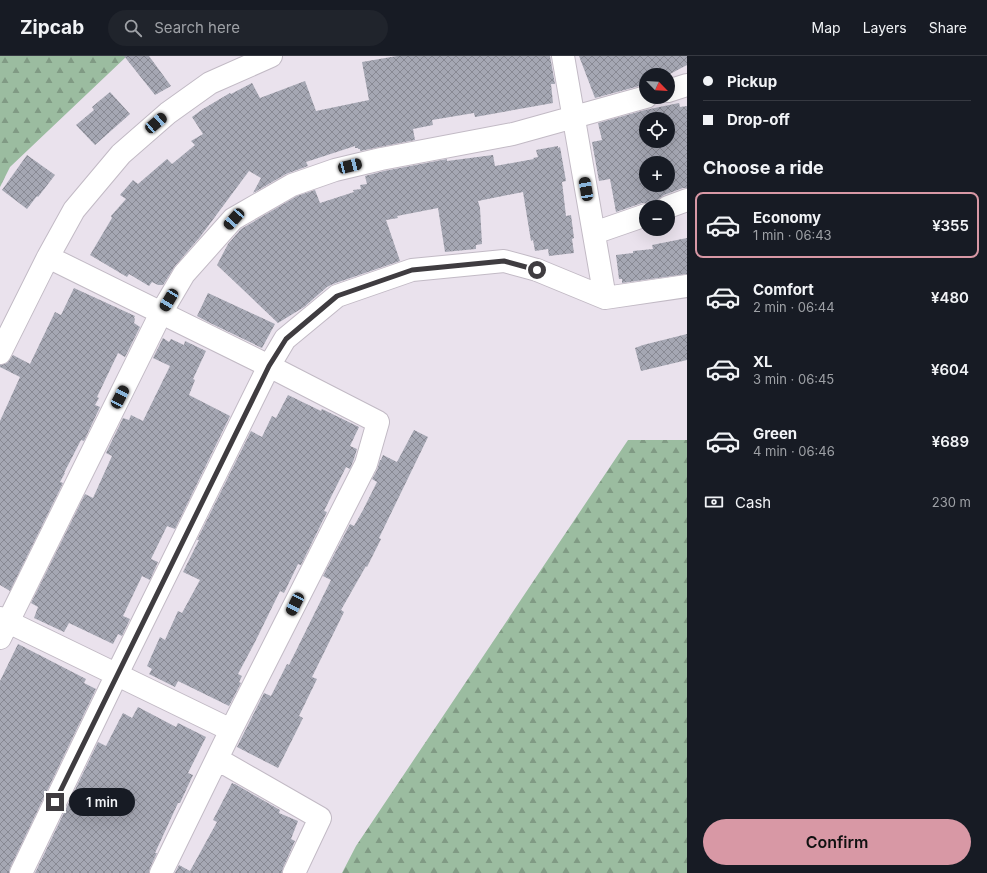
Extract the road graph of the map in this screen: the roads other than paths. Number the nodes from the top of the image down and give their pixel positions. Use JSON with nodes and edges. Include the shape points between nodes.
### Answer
{"nodes":[{"id":1,"x":271,"y":56,"type":"edge"},
{"id":2,"x":563,"y":56,"type":"edge"},
{"id":3,"x":687,"y":86,"type":"edge"},
{"id":4,"x":675,"y":89,"type":"edge"},
{"id":5,"x":639,"y":98,"type":"edge"},
{"id":6,"x":573,"y":116,"type":"junction"},
{"id":7,"x":687,"y":200,"type":"edge"},
{"id":8,"x":675,"y":204,"type":"edge"},
{"id":9,"x":639,"y":217,"type":"edge"},
{"id":10,"x":594,"y":233,"type":"junction"},
{"id":11,"x":48,"y":257,"type":"junction"},
{"id":12,"x":687,"y":286,"type":"edge"},
{"id":13,"x":605,"y":298,"type":"junction"},
{"id":14,"x":161,"y":313,"type":"junction"},
{"id":15,"x":0,"y":354,"type":"edge"},
{"id":16,"x":269,"y":366,"type":"junction"},
{"id":17,"x":3,"y":626,"type":"edge"},
{"id":18,"x":117,"y":674,"type":"junction"},
{"id":19,"x":231,"y":730,"type":"junction"},
{"id":20,"x":217,"y":759,"type":"junction"},
{"id":21,"x":21,"y":873,"type":"edge"},
{"id":22,"x":161,"y":873,"type":"edge"},
{"id":23,"x":294,"y":873,"type":"edge"}],
"edges":[{"from":1,"to":11,"type":"street","via":[[210,83],[168,113],[121,154],[74,210]]},
{"from":2,"to":6,"type":"street"},
{"from":3,"to":4,"type":"street"},
{"from":5,"to":6,"type":"street"},
{"from":6,"to":10,"type":"street"},
{"from":6,"to":14,"type":"street","via":[[513,134],[380,158],[335,170],[292,186],[234,219],[184,274]]},
{"from":7,"to":8,"type":"street"},
{"from":9,"to":10,"type":"street"},
{"from":10,"to":13,"type":"street"},
{"from":11,"to":14,"type":"street"},
{"from":11,"to":15,"type":"street"},
{"from":12,"to":13,"type":"street"},
{"from":13,"to":16,"type":"street","via":[[537,270],[504,261],[412,270],[337,296],[286,339]]},
{"from":14,"to":16,"type":"street"},
{"from":14,"to":17,"type":"street"},
{"from":16,"to":18,"type":"street"},
{"from":16,"to":19,"type":"street","via":[[378,422],[366,464]]},
{"from":17,"to":18,"type":"street"},
{"from":18,"to":19,"type":"street"},
{"from":18,"to":21,"type":"street"},
{"from":19,"to":20,"type":"street"},
{"from":20,"to":22,"type":"street"},
{"from":20,"to":23,"type":"street","via":[[320,818]]}]}
